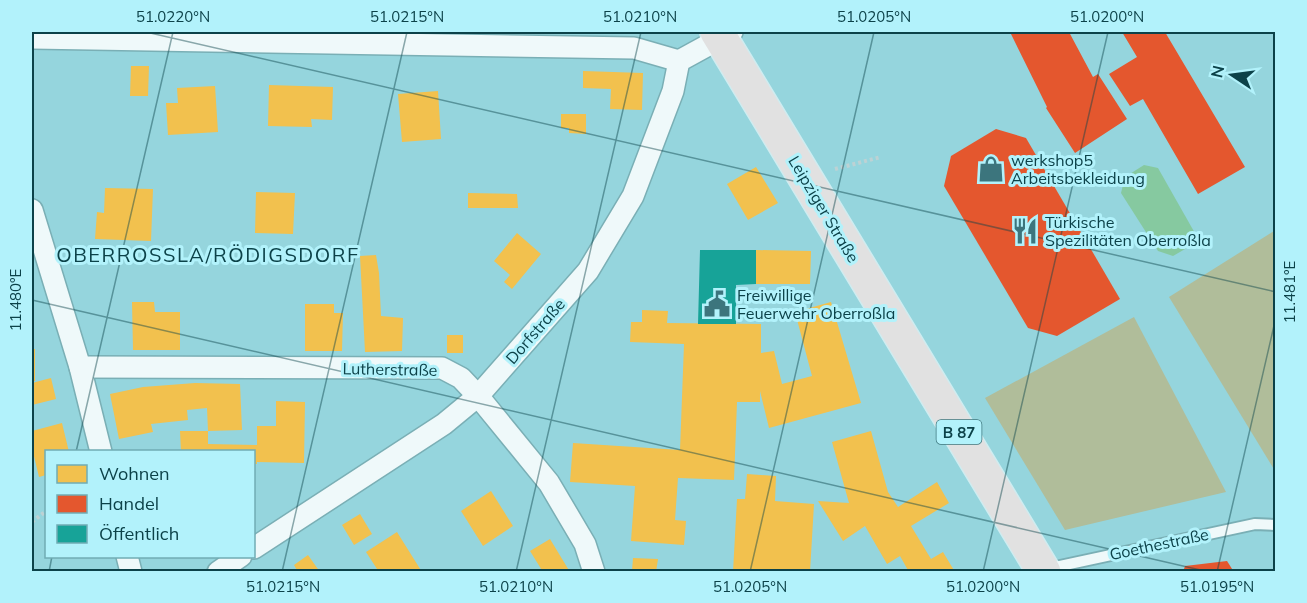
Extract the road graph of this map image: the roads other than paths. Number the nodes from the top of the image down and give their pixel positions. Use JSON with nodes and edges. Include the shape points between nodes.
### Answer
{"nodes":[{"id":1,"x":723,"y":34,"type":"edge"},
{"id":2,"x":32,"y":38,"type":"edge"},
{"id":3,"x":679,"y":61,"type":"junction"},
{"id":4,"x":32,"y":210,"type":"edge"},
{"id":5,"x":80,"y":367,"type":"junction"},
{"id":6,"x":478,"y":396,"type":"junction"},
{"id":7,"x":101,"y":450,"type":"edge"},
{"id":8,"x":1275,"y":525,"type":"edge"},
{"id":9,"x":255,"y":547,"type":"edge"},
{"id":10,"x":238,"y":558,"type":"edge"},
{"id":11,"x":1043,"y":571,"type":"edge"},
{"id":12,"x":218,"y":572,"type":"edge"},
{"id":13,"x":594,"y":572,"type":"edge"}],
"edges":[{"from":1,"to":3,"type":"street"},
{"from":1,"to":11,"type":"main road","name":"Leipziger Straße","number":"B 87"},
{"from":2,"to":3,"type":"street","via":[[634,48]]},
{"from":3,"to":6,"type":"street","name":"Dorfstraße","via":[[673,92],[633,196],[588,271]]},
{"from":4,"to":5,"type":"street"},
{"from":5,"to":6,"type":"street","name":"Lutherstraße","via":[[442,368],[461,378]]},
{"from":5,"to":7,"type":"street"},
{"from":6,"to":9,"type":"street","name":"Dorfstraße","via":[[444,424]]},
{"from":6,"to":13,"type":"street","name":"Lutherstraße","via":[[549,483],[585,544]]},
{"from":8,"to":11,"type":"lane","name":"Goethestraße","via":[[1255,524]]},
{"from":10,"to":12,"type":"street"}]}
